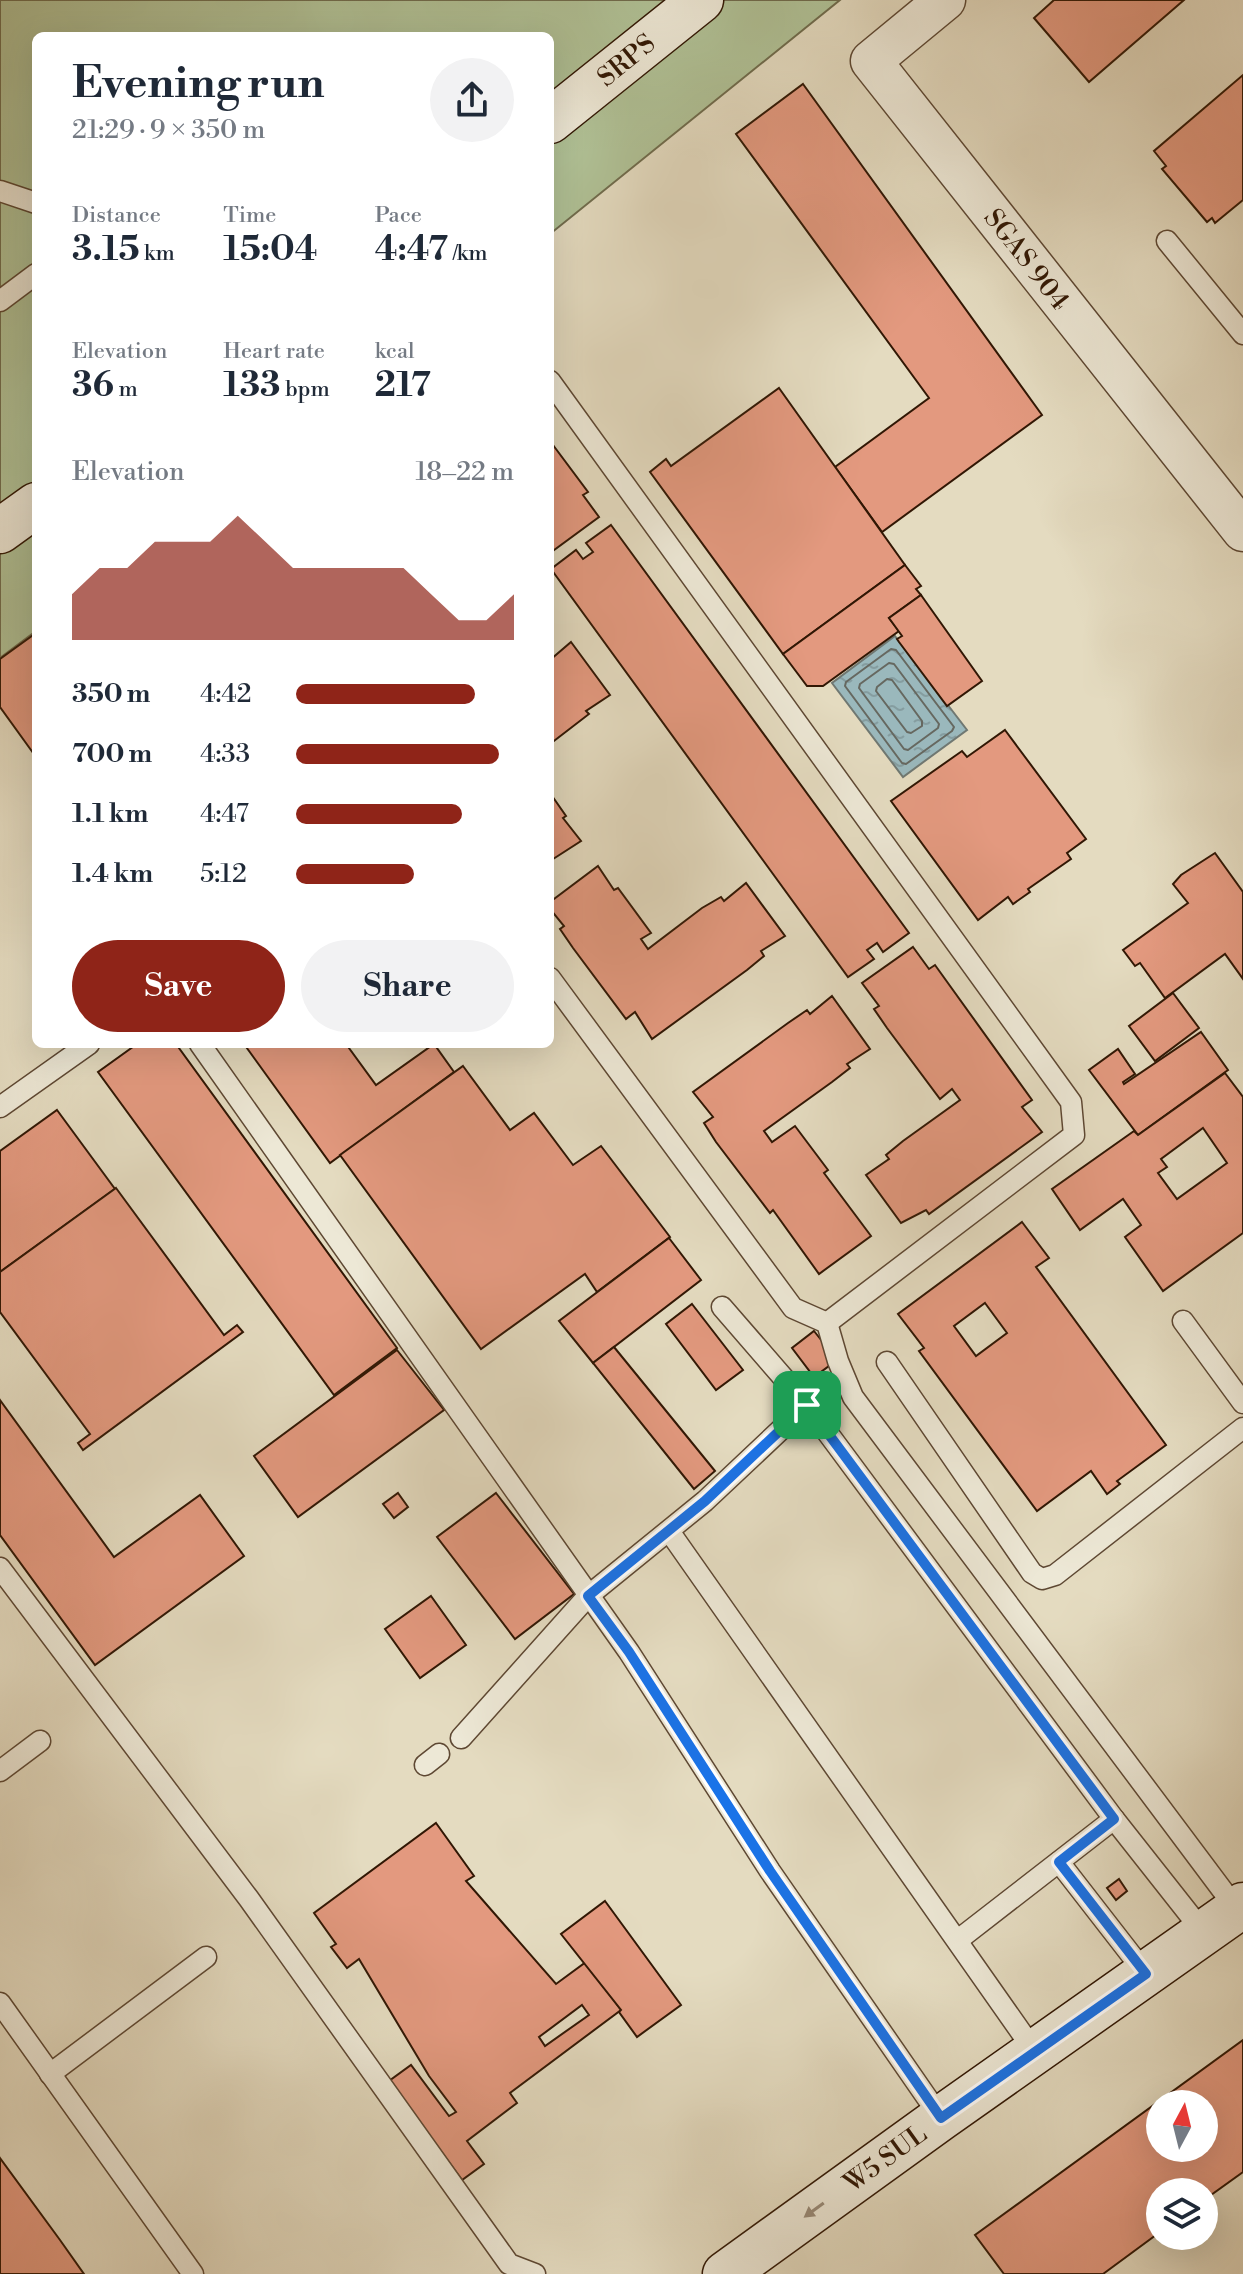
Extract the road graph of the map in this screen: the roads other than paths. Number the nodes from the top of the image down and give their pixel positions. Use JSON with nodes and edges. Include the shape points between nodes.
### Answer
{"nodes":[{"id":1,"x":701,"y":0,"type":"edge"},
{"id":2,"x":945,"y":0,"type":"edge"},
{"id":3,"x":554,"y":118,"type":"edge"},
{"id":4,"x":0,"y":191,"type":"edge"},
{"id":5,"x":32,"y":202,"type":"edge"},
{"id":6,"x":1167,"y":241,"type":"dead end"},
{"id":7,"x":32,"y":277,"type":"edge"},
{"id":8,"x":0,"y":301,"type":"edge"},
{"id":9,"x":1243,"y":334,"type":"edge"},
{"id":10,"x":554,"y":387,"type":"edge"},
{"id":11,"x":32,"y":508,"type":"edge"},
{"id":12,"x":0,"y":531,"type":"edge"},
{"id":13,"x":1243,"y":531,"type":"edge"},
{"id":14,"x":554,"y":983,"type":"edge"},
{"id":15,"x":83,"y":1048,"type":"edge"},
{"id":16,"x":203,"y":1048,"type":"edge"},
{"id":17,"x":0,"y":1107,"type":"edge"},
{"id":18,"x":722,"y":1307,"type":"dead end"},
{"id":19,"x":1183,"y":1321,"type":"dead end"},
{"id":20,"x":827,"y":1323,"type":"junction"},
{"id":21,"x":887,"y":1362,"type":"dead end"},
{"id":22,"x":1243,"y":1403,"type":"edge"},
{"id":23,"x":807,"y":1405,"type":"junction"},
{"id":24,"x":1243,"y":1428,"type":"edge"},
{"id":25,"x":669,"y":1531,"type":"junction"},
{"id":26,"x":0,"y":1568,"type":"edge"},
{"id":27,"x":588,"y":1596,"type":"junction"},
{"id":28,"x":461,"y":1738,"type":"dead end"},
{"id":29,"x":40,"y":1741,"type":"dead end"},
{"id":30,"x":0,"y":1771,"type":"edge"},
{"id":31,"x":1114,"y":1819,"type":"junction"},
{"id":32,"x":1059,"y":1862,"type":"junction"},
{"id":33,"x":1232,"y":1916,"type":"edge"},
{"id":34,"x":958,"y":1940,"type":"junction"},
{"id":35,"x":206,"y":1957,"type":"dead end"},
{"id":36,"x":1146,"y":1974,"type":"junction"},
{"id":37,"x":0,"y":2003,"type":"edge"},
{"id":38,"x":1035,"y":2052,"type":"junction"},
{"id":39,"x":50,"y":2074,"type":"junction"},
{"id":40,"x":941,"y":2118,"type":"junction"},
{"id":41,"x":193,"y":2274,"type":"edge"},
{"id":42,"x":535,"y":2274,"type":"edge"},
{"id":43,"x":725,"y":2274,"type":"edge"}],
"edges":[{"from":1,"to":3,"type":"main road","name":"SRPS"},
{"from":2,"to":13,"type":"street","name":"SGAS 904","via":[[871,61]]},
{"from":4,"to":5,"type":"lane"},
{"from":6,"to":9,"type":"lane"},
{"from":7,"to":8,"type":"lane"},
{"from":10,"to":20,"type":"lane","via":[[1071,1102],[1074,1135]]},
{"from":11,"to":12,"type":"main road"},
{"from":14,"to":20,"type":"lane","via":[[793,1308]]},
{"from":15,"to":17,"type":"lane"},
{"from":16,"to":27,"type":"lane"},
{"from":18,"to":23,"type":"lane"},
{"from":19,"to":22,"type":"lane"},
{"from":20,"to":33,"type":"lane","via":[[853,1397]]},
{"from":21,"to":24,"type":"lane","via":[[1032,1573],[1042,1579],[1055,1575]]},
{"from":23,"to":25,"type":"lane"},
{"from":23,"to":31,"type":"lane"},
{"from":25,"to":27,"type":"lane"},
{"from":25,"to":34,"type":"lane"},
{"from":26,"to":42,"type":"lane","via":[[249,1899],[509,2264]]},
{"from":27,"to":28,"type":"lane"},
{"from":27,"to":40,"type":"lane"},
{"from":29,"to":30,"type":"lane"},
{"from":31,"to":32,"type":"lane"},
{"from":31,"to":33,"type":"lane"},
{"from":32,"to":34,"type":"lane"},
{"from":32,"to":36,"type":"lane"},
{"from":33,"to":36,"type":"main road","name":"W5 SUL"},
{"from":34,"to":38,"type":"lane"},
{"from":35,"to":39,"type":"lane"},
{"from":36,"to":38,"type":"main road","name":"W5 SUL"},
{"from":37,"to":39,"type":"lane"},
{"from":38,"to":40,"type":"main road","name":"W5 SUL"},
{"from":39,"to":41,"type":"lane"},
{"from":40,"to":43,"type":"main road","name":"W5 SUL","one_way":true}]}
